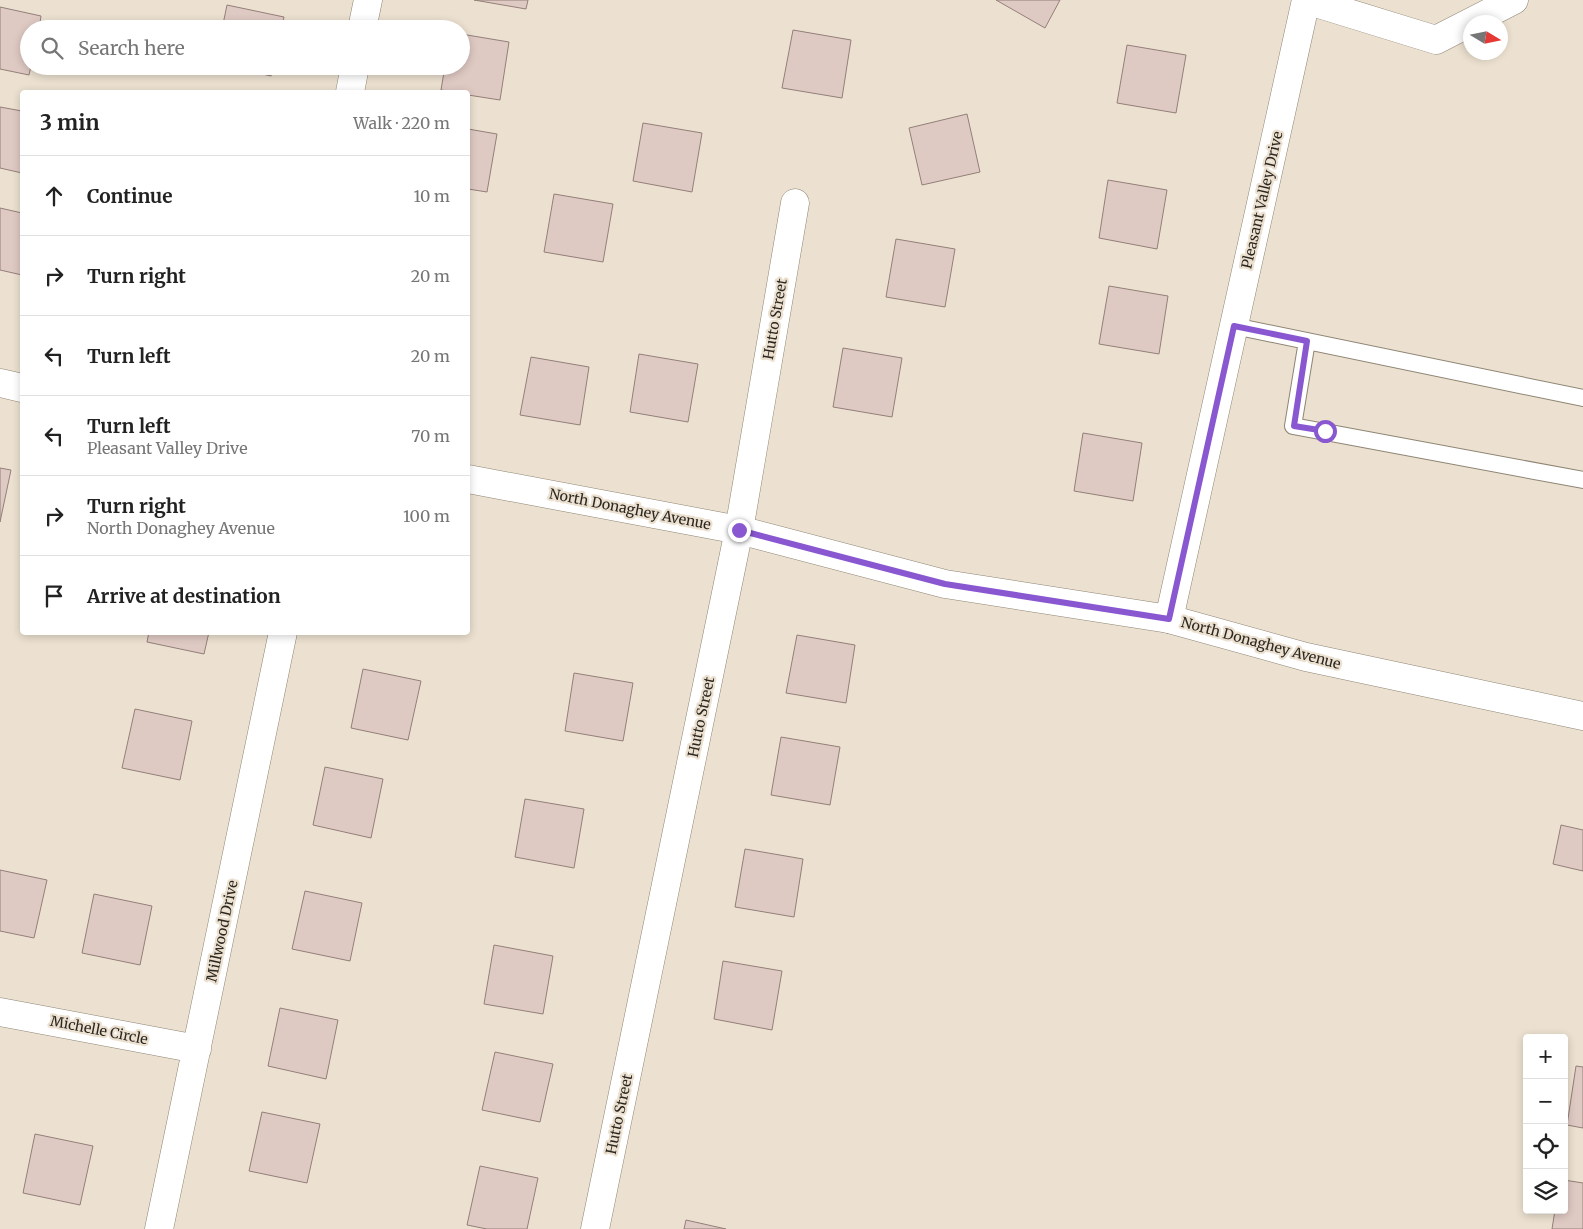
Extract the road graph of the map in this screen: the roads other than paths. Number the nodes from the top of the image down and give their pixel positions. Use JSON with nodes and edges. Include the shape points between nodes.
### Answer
{"nodes":[{"id":1,"x":368,"y":0,"type":"edge"},
{"id":2,"x":1306,"y":0,"type":"edge"},
{"id":3,"x":1514,"y":0,"type":"edge"},
{"id":4,"x":364,"y":20,"type":"edge"},
{"id":5,"x":353,"y":75,"type":"edge"},
{"id":6,"x":350,"y":90,"type":"edge"},
{"id":7,"x":795,"y":204,"type":"dead end"},
{"id":8,"x":1234,"y":326,"type":"junction"},
{"id":9,"x":1307,"y":341,"type":"junction"},
{"id":10,"x":0,"y":383,"type":"edge"},
{"id":11,"x":20,"y":388,"type":"edge"},
{"id":12,"x":1583,"y":398,"type":"edge"},
{"id":13,"x":470,"y":479,"type":"edge"},
{"id":14,"x":1583,"y":480,"type":"edge"},
{"id":15,"x":739,"y":530,"type":"junction"},
{"id":16,"x":1169,"y":619,"type":"junction"},
{"id":17,"x":282,"y":635,"type":"edge"},
{"id":18,"x":1583,"y":716,"type":"edge"},
{"id":19,"x":0,"y":1012,"type":"edge"},
{"id":20,"x":197,"y":1049,"type":"junction"},
{"id":21,"x":159,"y":1229,"type":"edge"},
{"id":22,"x":595,"y":1229,"type":"edge"}],
"edges":[{"from":1,"to":4,"type":"street"},
{"from":2,"to":3,"type":"street","name":"Pleasant Valley Drive","via":[[1436,40]]},
{"from":2,"to":8,"type":"street","name":"Pleasant Valley Drive"},
{"from":5,"to":6,"type":"street"},
{"from":7,"to":15,"type":"street","name":"Hutto Street"},
{"from":8,"to":9,"type":"lane"},
{"from":8,"to":16,"type":"street","name":"Pleasant Valley Drive"},
{"from":9,"to":12,"type":"lane"},
{"from":9,"to":14,"type":"lane","via":[[1294,426]]},
{"from":10,"to":11,"type":"street"},
{"from":13,"to":15,"type":"street","name":"North Donaghey Avenue"},
{"from":15,"to":16,"type":"street","name":"North Donaghey Avenue","via":[[945,584]]},
{"from":15,"to":22,"type":"street","name":"Hutto Street"},
{"from":16,"to":18,"type":"street","name":"North Donaghey Avenue","via":[[1306,657]]},
{"from":17,"to":20,"type":"street","name":"Millwood Drive"},
{"from":19,"to":20,"type":"street","name":"Michelle Circle"},
{"from":20,"to":21,"type":"street","name":"Millwood Drive"}]}
